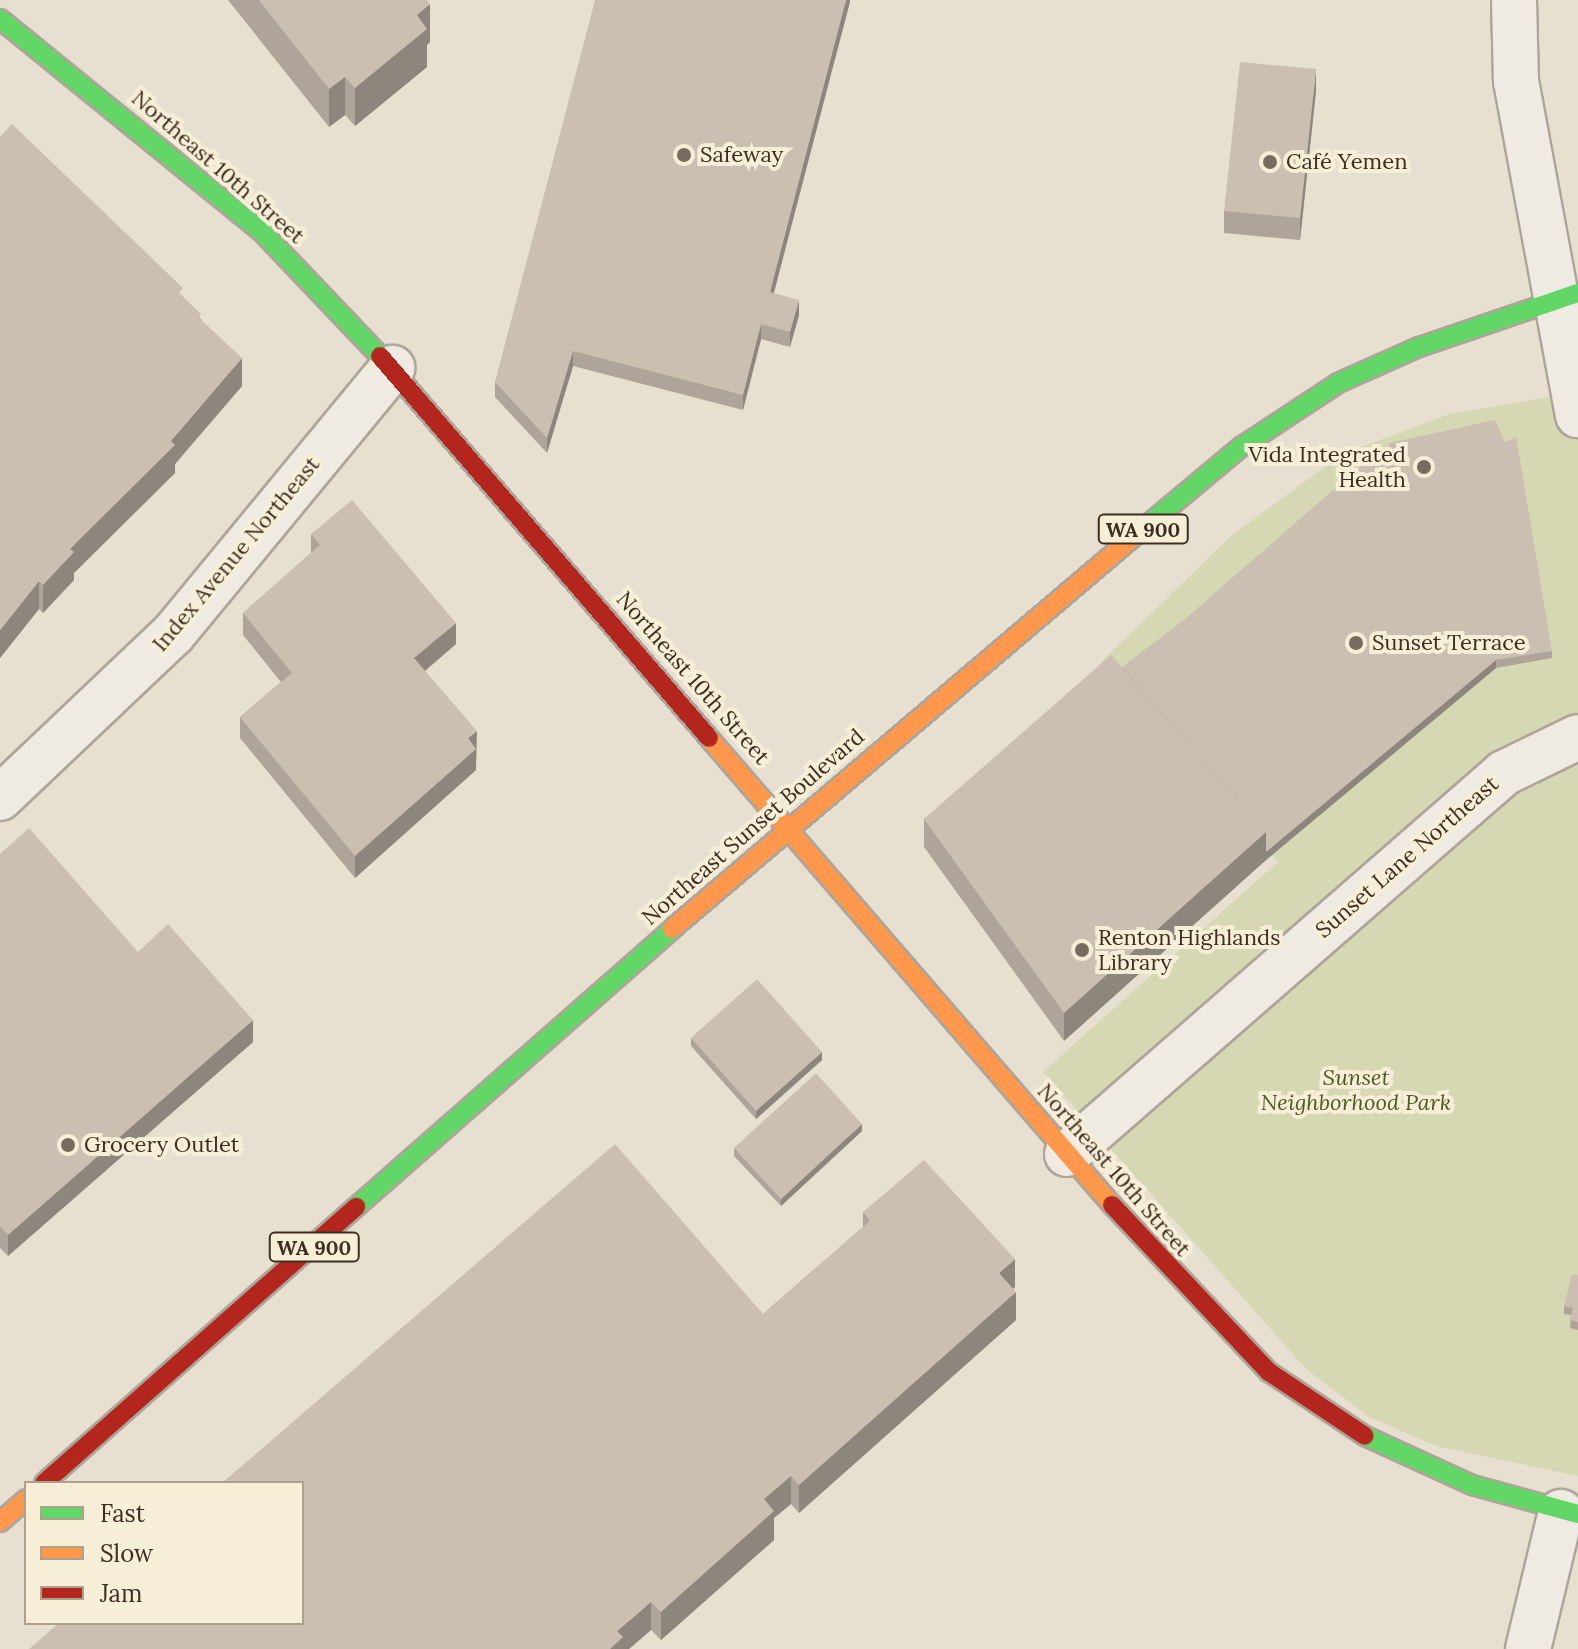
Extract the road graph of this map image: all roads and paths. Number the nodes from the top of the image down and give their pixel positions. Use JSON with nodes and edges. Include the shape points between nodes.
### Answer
{"nodes":[{"id":1,"x":1514,"y":0,"type":"edge"},
{"id":2,"x":0,"y":19,"type":"edge"},
{"id":3,"x":1571,"y":303,"type":"edge"},
{"id":4,"x":392,"y":368,"type":"junction"},
{"id":5,"x":1578,"y":415,"type":"edge"},
{"id":6,"x":1578,"y":737,"type":"edge"},
{"id":7,"x":0,"y":798,"type":"edge"},
{"id":8,"x":788,"y":826,"type":"junction"},
{"id":9,"x":1067,"y":1154,"type":"junction"},
{"id":10,"x":46,"y":1481,"type":"edge"},
{"id":11,"x":24,"y":1501,"type":"edge"},
{"id":12,"x":1570,"y":1513,"type":"edge"},
{"id":13,"x":0,"y":1522,"type":"edge"},
{"id":14,"x":1528,"y":1649,"type":"edge"}],
"edges":[{"from":1,"to":3,"type":"street","via":[[1516,81]]},
{"from":2,"to":4,"type":"street","name":"Northeast 10th Street","via":[[260,230]]},
{"from":3,"to":5,"type":"street"},
{"from":3,"to":8,"type":"street","name":"Northeast Sunset Boulevard","number":"WA 900","via":[[1419,347],[1352,377],[1241,447]]},
{"from":4,"to":7,"type":"street","name":"Index Avenue Northeast","via":[[173,634]]},
{"from":4,"to":8,"type":"street","name":"Northeast 10th Street"},
{"from":6,"to":9,"type":"street","name":"Sunset Lane Northeast","via":[[1504,773]]},
{"from":8,"to":9,"type":"street","name":"Northeast 10th Street"},
{"from":8,"to":10,"type":"street","name":"Northeast Sunset Boulevard","number":"WA 900"},
{"from":9,"to":12,"type":"street","name":"Northeast 10th Street","via":[[1269,1372],[1324,1413],[1382,1446],[1472,1485]]},
{"from":11,"to":13,"type":"street"},
{"from":12,"to":14,"type":"street"}]}
